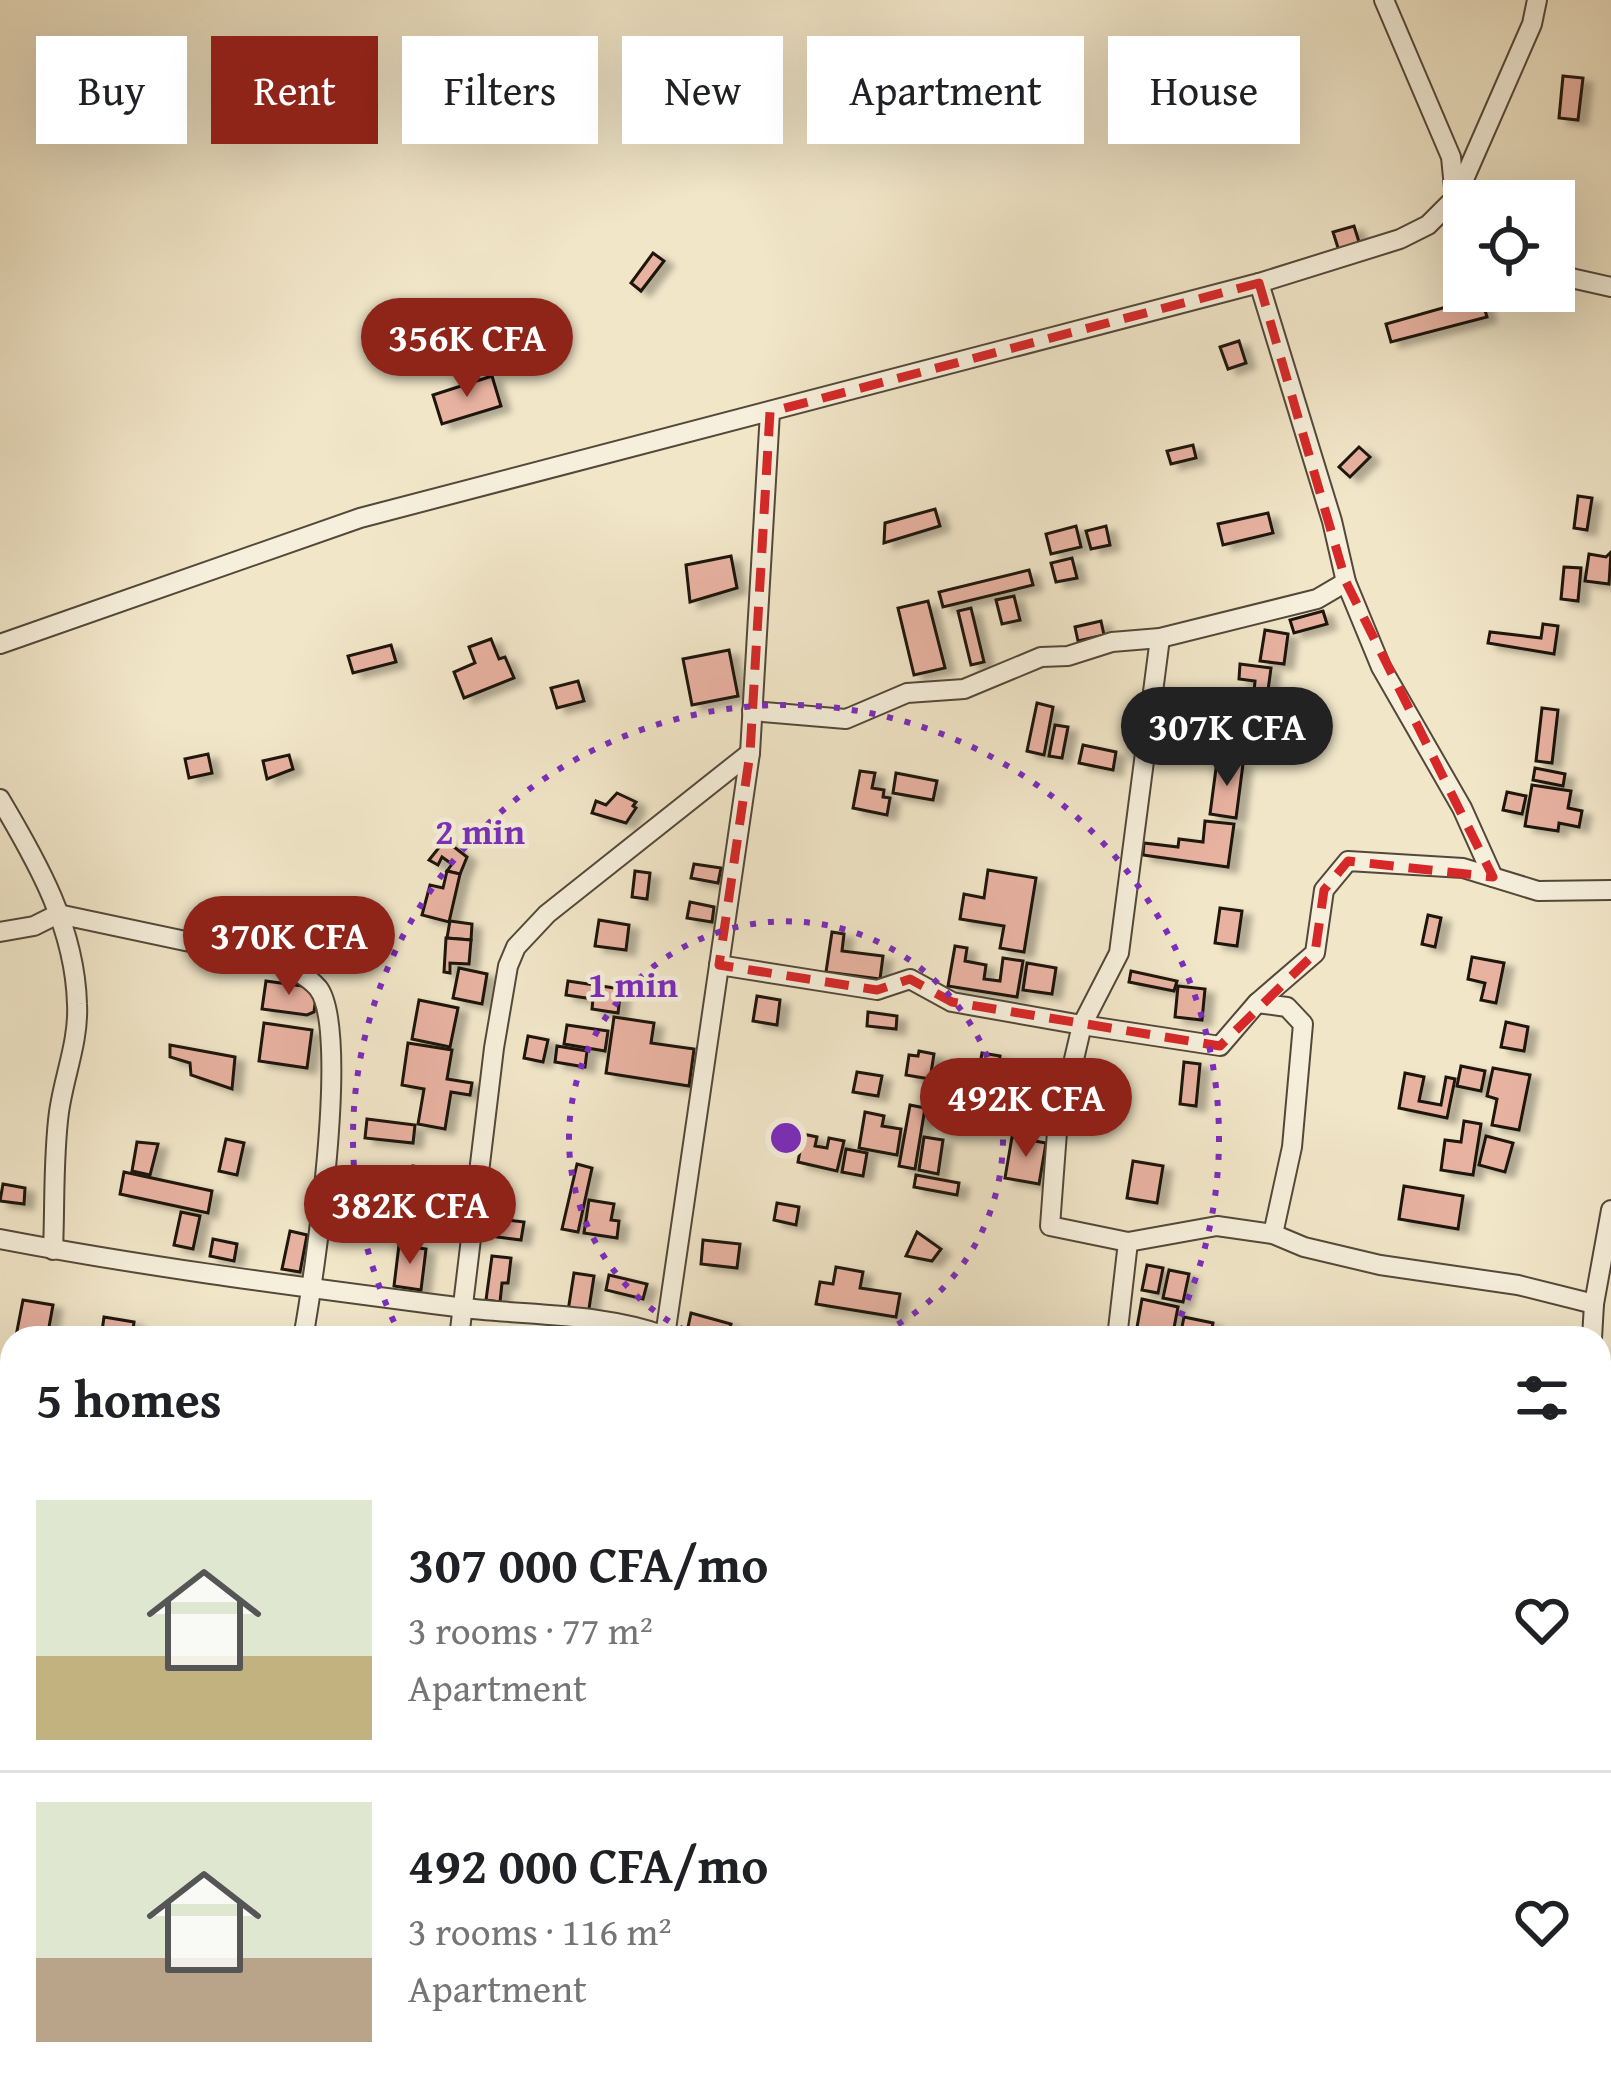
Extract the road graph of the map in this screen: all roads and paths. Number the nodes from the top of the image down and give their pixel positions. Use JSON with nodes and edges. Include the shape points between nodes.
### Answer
{"nodes":[{"id":1,"x":1384,"y":0,"type":"edge"},
{"id":2,"x":1537,"y":0,"type":"edge"},
{"id":3,"x":1456,"y":180,"type":"edge"},
{"id":4,"x":1469,"y":180,"type":"edge"},
{"id":5,"x":1443,"y":214,"type":"edge"},
{"id":6,"x":1611,"y":270,"type":"edge"},
{"id":7,"x":1575,"y":277,"type":"edge"},
{"id":8,"x":1575,"y":279,"type":"edge"},
{"id":9,"x":1259,"y":284,"type":"junction"},
{"id":10,"x":1611,"y":287,"type":"edge"},
{"id":11,"x":770,"y":412,"type":"junction"},
{"id":12,"x":1346,"y":582,"type":"junction"},
{"id":13,"x":1160,"y":638,"type":"junction"},
{"id":14,"x":0,"y":644,"type":"edge"},
{"id":15,"x":752,"y":711,"type":"junction"},
{"id":16,"x":750,"y":752,"type":"junction"},
{"id":17,"x":0,"y":800,"type":"edge"},
{"id":18,"x":1493,"y":877,"type":"junction"},
{"id":19,"x":1611,"y":890,"type":"edge"},
{"id":20,"x":58,"y":914,"type":"junction"},
{"id":21,"x":0,"y":932,"type":"edge"},
{"id":22,"x":719,"y":965,"type":"junction"},
{"id":23,"x":1258,"y":1003,"type":"junction"},
{"id":24,"x":1082,"y":1025,"type":"junction"},
{"id":25,"x":1611,"y":1212,"type":"edge"},
{"id":26,"x":1273,"y":1234,"type":"junction"},
{"id":27,"x":0,"y":1239,"type":"edge"},
{"id":28,"x":1129,"y":1242,"type":"junction"},
{"id":29,"x":53,"y":1250,"type":"junction"},
{"id":30,"x":313,"y":1288,"type":"junction"},
{"id":31,"x":1594,"y":1304,"type":"junction"},
{"id":32,"x":463,"y":1308,"type":"junction"},
{"id":33,"x":305,"y":1326,"type":"edge"},
{"id":34,"x":461,"y":1326,"type":"edge"},
{"id":35,"x":638,"y":1326,"type":"edge"},
{"id":36,"x":672,"y":1326,"type":"edge"},
{"id":37,"x":1118,"y":1326,"type":"edge"},
{"id":38,"x":1593,"y":1326,"type":"edge"}],
"edges":[{"from":1,"to":3,"type":"street"},
{"from":2,"to":4,"type":"street"},
{"from":5,"to":9,"type":"street","via":[[1400,239]]},
{"from":6,"to":7,"type":"street"},
{"from":8,"to":10,"type":"street"},
{"from":9,"to":11,"type":"street"},
{"from":9,"to":12,"type":"street"},
{"from":11,"to":14,"type":"street","via":[[360,518]]},
{"from":11,"to":15,"type":"street"},
{"from":12,"to":13,"type":"street","via":[[1317,598]]},
{"from":12,"to":18,"type":"street","via":[[1381,667]]},
{"from":13,"to":15,"type":"street","via":[[1041,657],[964,689],[907,693],[846,718]]},
{"from":13,"to":24,"type":"street","via":[[1119,953]]},
{"from":15,"to":16,"type":"street"},
{"from":16,"to":22,"type":"street"},
{"from":16,"to":32,"type":"street","via":[[516,947],[494,1048]]},
{"from":17,"to":20,"type":"street"},
{"from":18,"to":19,"type":"street","via":[[1538,891]]},
{"from":18,"to":23,"type":"street","via":[[1348,861],[1324,890],[1315,953]]},
{"from":20,"to":21,"type":"street"},
{"from":20,"to":29,"type":"street","via":[[78,1006],[59,1115]]},
{"from":20,"to":30,"type":"street","via":[[270,958],[318,988],[332,1027]]},
{"from":22,"to":24,"type":"street","via":[[877,990],[910,979],[952,1002]]},
{"from":22,"to":36,"type":"street"},
{"from":23,"to":24,"type":"street","via":[[1220,1046]]},
{"from":23,"to":26,"type":"street","via":[[1287,1007],[1303,1024],[1292,1147]]},
{"from":24,"to":28,"type":"street","via":[[1057,1132],[1050,1226]]},
{"from":25,"to":31,"type":"street"},
{"from":26,"to":28,"type":"street","via":[[1216,1226]]},
{"from":26,"to":31,"type":"street","via":[[1380,1265]]},
{"from":27,"to":29,"type":"street"},
{"from":28,"to":37,"type":"street"},
{"from":29,"to":30,"type":"street"},
{"from":30,"to":32,"type":"street"},
{"from":30,"to":33,"type":"street"},
{"from":31,"to":38,"type":"street"},
{"from":32,"to":34,"type":"street"},
{"from":32,"to":35,"type":"street"}]}
